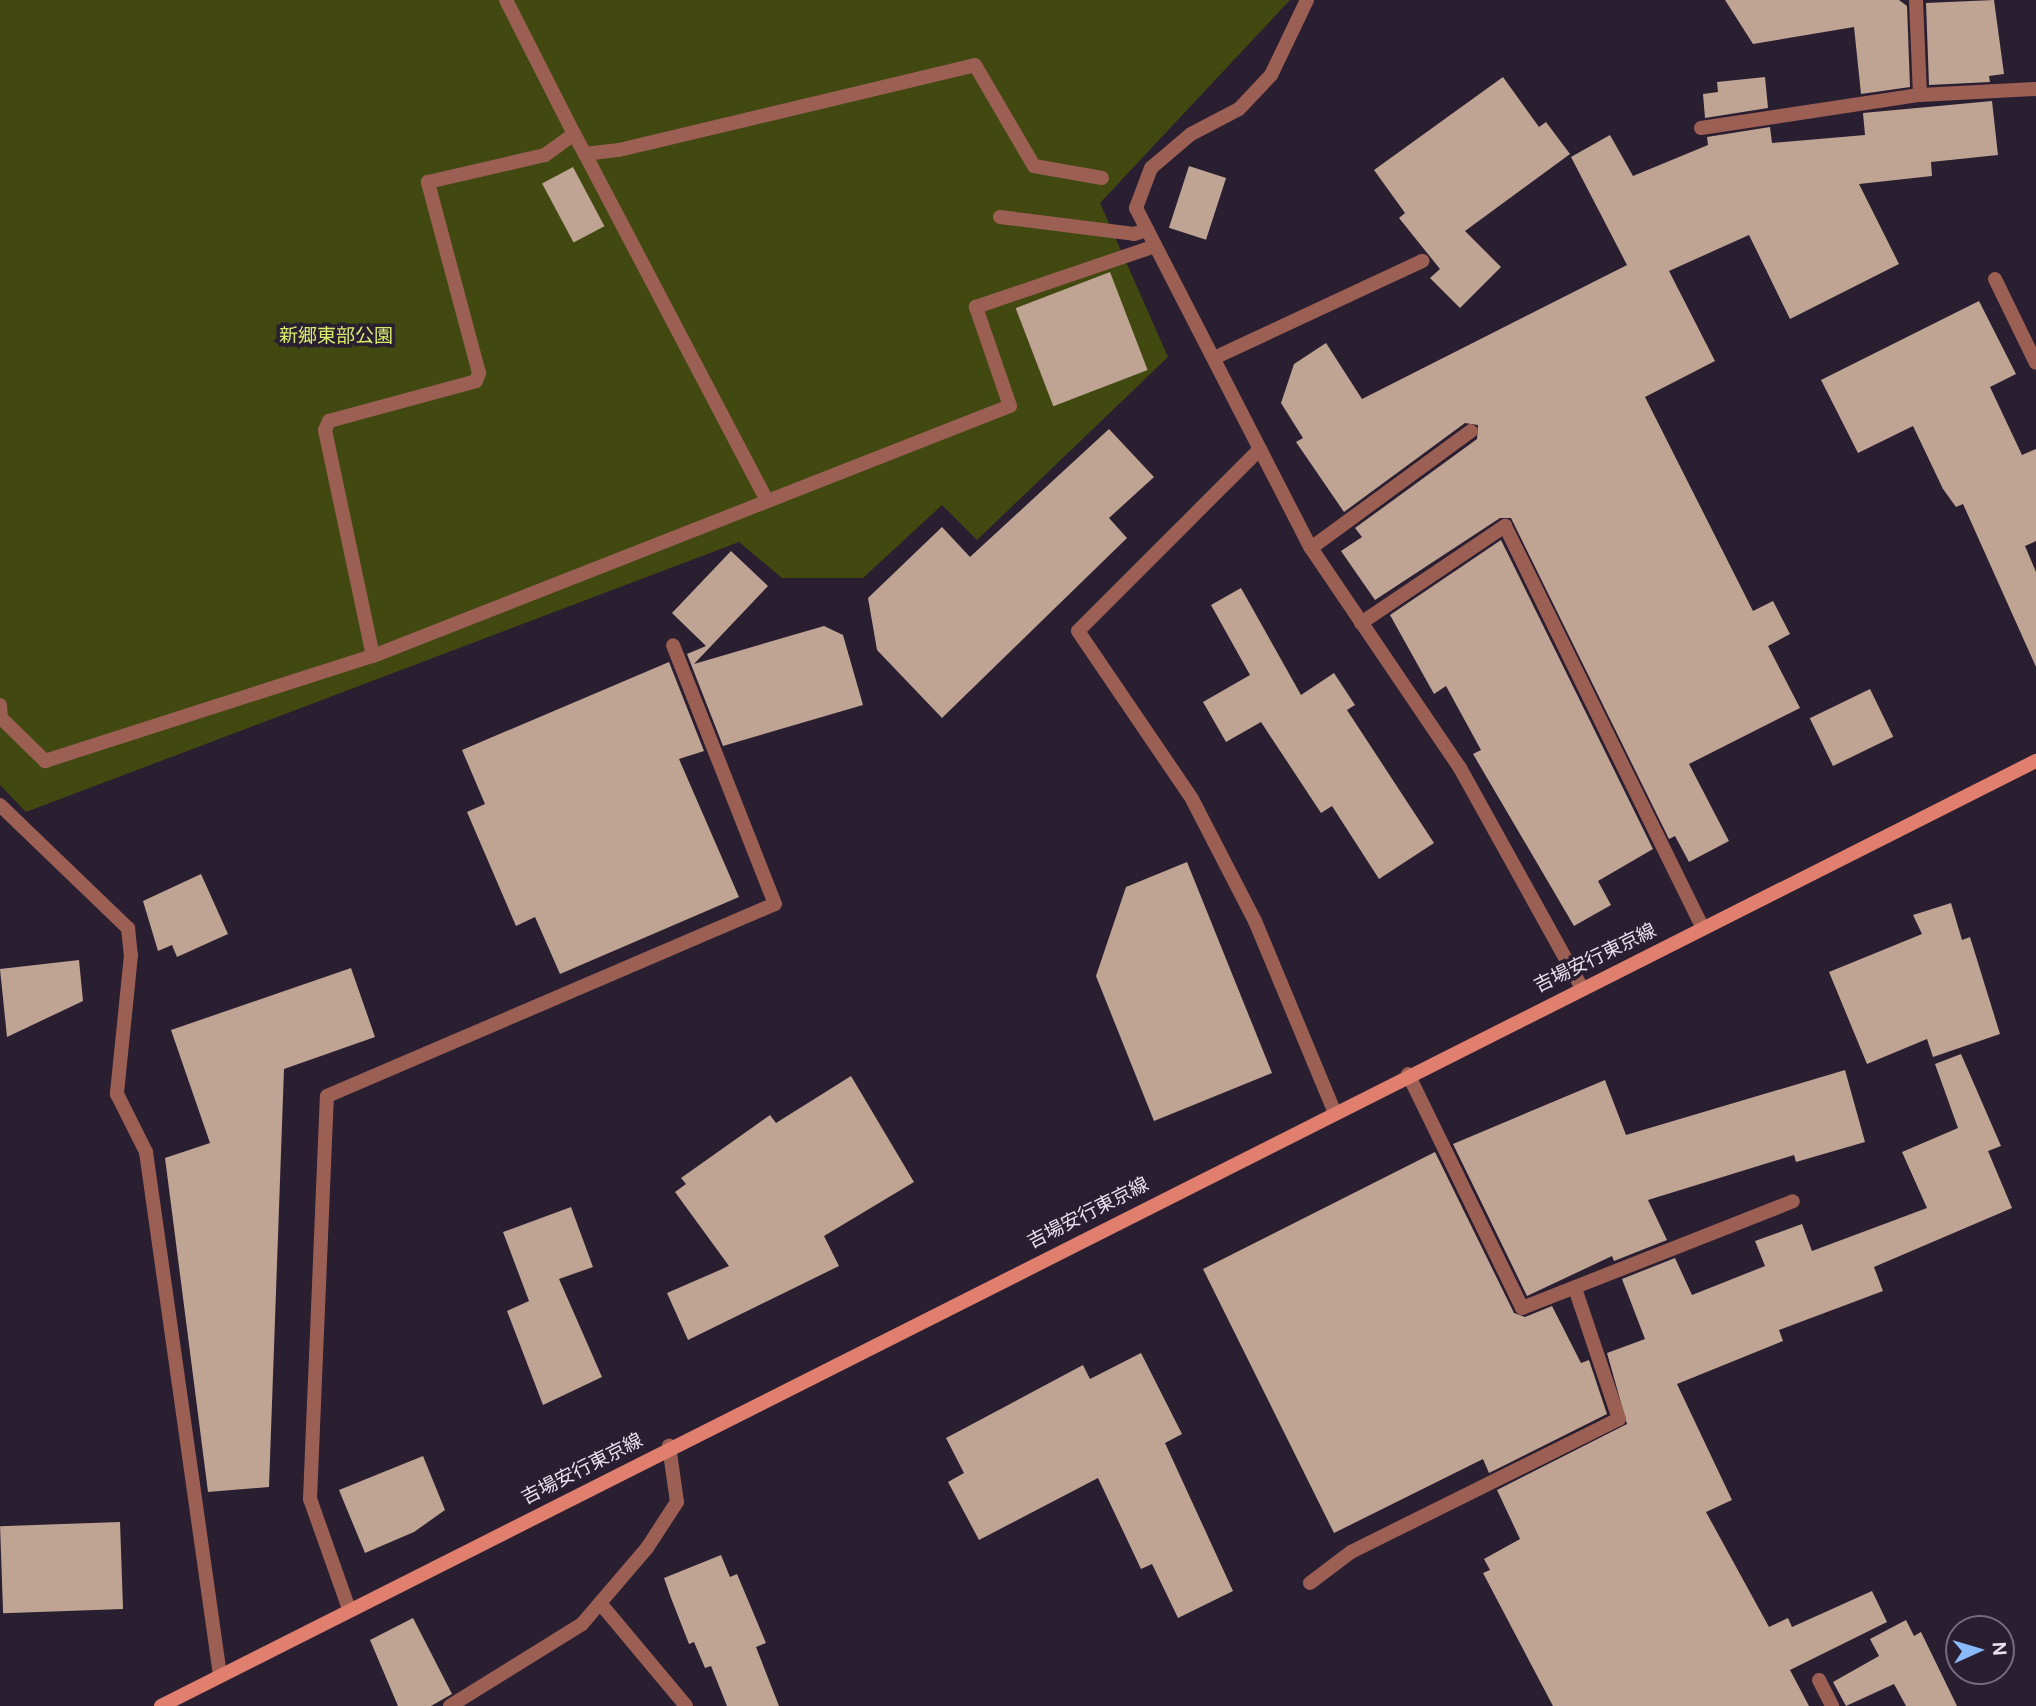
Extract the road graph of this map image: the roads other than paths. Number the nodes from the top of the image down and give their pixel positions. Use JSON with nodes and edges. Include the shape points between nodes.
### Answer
{"nodes":[{"id":1,"x":506,"y":0,"type":"edge"},
{"id":2,"x":1307,"y":0,"type":"edge"},
{"id":3,"x":1916,"y":0,"type":"edge"},
{"id":4,"x":2036,"y":89,"type":"edge"},
{"id":5,"x":1920,"y":95,"type":"junction"},
{"id":6,"x":1701,"y":128,"type":"dead end"},
{"id":7,"x":574,"y":134,"type":"junction"},
{"id":8,"x":585,"y":154,"type":"junction"},
{"id":9,"x":1102,"y":178,"type":"dead end"},
{"id":10,"x":1000,"y":217,"type":"dead end"},
{"id":11,"x":1147,"y":230,"type":"junction"},
{"id":12,"x":1155,"y":246,"type":"junction"},
{"id":13,"x":1422,"y":261,"type":"dead end"},
{"id":14,"x":1995,"y":279,"type":"dead end"},
{"id":15,"x":1214,"y":358,"type":"junction"},
{"id":16,"x":2036,"y":363,"type":"edge"},
{"id":17,"x":1471,"y":431,"type":"dead end"},
{"id":18,"x":1260,"y":449,"type":"junction"},
{"id":19,"x":767,"y":500,"type":"junction"},
{"id":20,"x":1311,"y":548,"type":"junction"},
{"id":21,"x":1361,"y":623,"type":"junction"},
{"id":22,"x":673,"y":645,"type":"dead end"},
{"id":23,"x":373,"y":656,"type":"junction"},
{"id":24,"x":0,"y":705,"type":"edge"},
{"id":25,"x":2036,"y":761,"type":"edge"},
{"id":26,"x":0,"y":805,"type":"edge"},
{"id":27,"x":1702,"y":927,"type":"junction"},
{"id":28,"x":1581,"y":986,"type":"junction"},
{"id":29,"x":1408,"y":1074,"type":"junction"},
{"id":30,"x":1334,"y":1111,"type":"junction"},
{"id":31,"x":1793,"y":1201,"type":"dead end"},
{"id":32,"x":1575,"y":1288,"type":"junction"},
{"id":33,"x":668,"y":1446,"type":"junction"},
{"id":34,"x":1310,"y":1584,"type":"dead end"},
{"id":35,"x":600,"y":1603,"type":"junction"},
{"id":36,"x":349,"y":1609,"type":"junction"},
{"id":37,"x":220,"y":1675,"type":"junction"},
{"id":38,"x":1819,"y":1681,"type":"dead end"},
{"id":39,"x":161,"y":1706,"type":"edge"},
{"id":40,"x":450,"y":1706,"type":"edge"},
{"id":41,"x":686,"y":1706,"type":"edge"},
{"id":42,"x":1832,"y":1706,"type":"edge"}],
"edges":[{"from":1,"to":7,"type":"street"},
{"from":2,"to":11,"type":"street","via":[[1271,75],[1238,109],[1191,134],[1151,169],[1136,208]]},
{"from":3,"to":5,"type":"street"},
{"from":4,"to":5,"type":"street"},
{"from":5,"to":6,"type":"street"},
{"from":7,"to":8,"type":"street"},
{"from":7,"to":23,"type":"street","via":[[545,155],[428,182],[479,373],[476,382],[329,421],[326,429]]},
{"from":8,"to":9,"type":"street","via":[[975,65],[1034,166]]},
{"from":8,"to":19,"type":"street"},
{"from":10,"to":11,"type":"street","via":[[1134,234]]},
{"from":11,"to":12,"type":"street"},
{"from":12,"to":15,"type":"street"},
{"from":12,"to":19,"type":"street","via":[[976,307],[1010,407]]},
{"from":13,"to":15,"type":"street"},
{"from":14,"to":16,"type":"street"},
{"from":15,"to":18,"type":"street"},
{"from":17,"to":20,"type":"street"},
{"from":18,"to":20,"type":"street"},
{"from":18,"to":30,"type":"street","via":[[1078,631],[1192,799],[1255,921]]},
{"from":19,"to":23,"type":"street"},
{"from":20,"to":21,"type":"street"},
{"from":21,"to":27,"type":"street","via":[[1505,526]]},
{"from":21,"to":28,"type":"street","via":[[1460,768]]},
{"from":22,"to":36,"type":"street","via":[[775,904],[327,1096],[310,1499]]},
{"from":23,"to":24,"type":"street","via":[[46,761],[1,718]]},
{"from":25,"to":27,"type":"main road","name":"吉場安行東京線"},
{"from":26,"to":37,"type":"street","via":[[128,928],[131,955],[117,1094],[146,1152]]},
{"from":27,"to":28,"type":"main road","name":"吉場安行東京線"},
{"from":28,"to":29,"type":"main road","name":"吉場安行東京線"},
{"from":29,"to":30,"type":"main road","name":"吉場安行東京線"},
{"from":29,"to":32,"type":"street","via":[[1522,1308]]},
{"from":30,"to":33,"type":"main road","name":"吉場安行東京線"},
{"from":31,"to":32,"type":"street"},
{"from":32,"to":34,"type":"street","via":[[1619,1419],[1351,1552]]},
{"from":33,"to":35,"type":"street","via":[[677,1502]]},
{"from":33,"to":36,"type":"main road","name":"吉場安行東京線"},
{"from":35,"to":40,"type":"street","via":[[582,1623]]},
{"from":35,"to":41,"type":"street"},
{"from":36,"to":37,"type":"main road","name":"吉場安行東京線"},
{"from":37,"to":39,"type":"main road","name":"吉場安行東京線"},
{"from":38,"to":42,"type":"street"}]}
